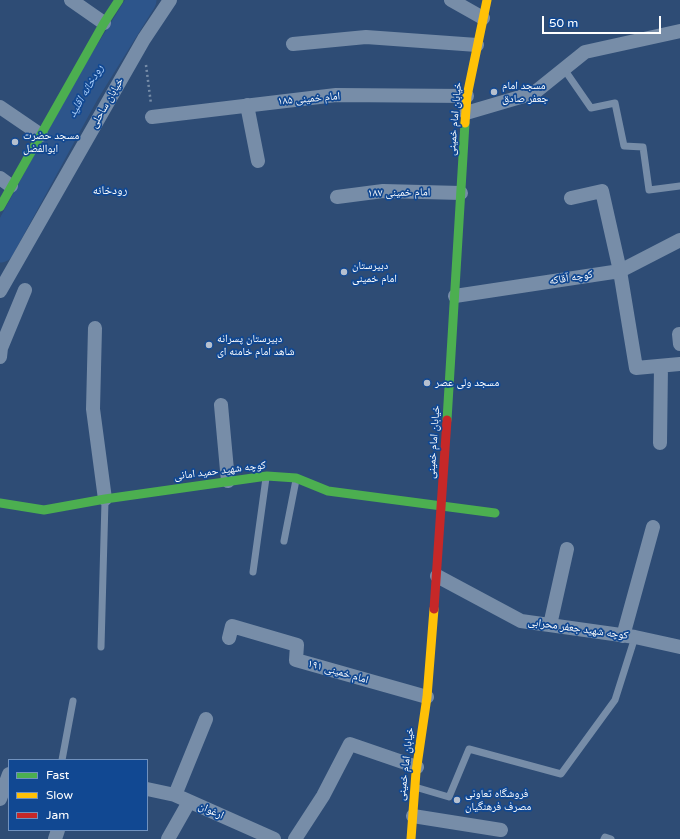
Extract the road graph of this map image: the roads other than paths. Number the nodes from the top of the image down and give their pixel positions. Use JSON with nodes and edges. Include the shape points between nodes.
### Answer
{"nodes":[{"id":1,"x":71,"y":0,"type":"edge"},
{"id":2,"x":119,"y":0,"type":"edge"},
{"id":3,"x":170,"y":0,"type":"edge"},
{"id":4,"x":451,"y":0,"type":"edge"},
{"id":5,"x":487,"y":0,"type":"edge"},
{"id":6,"x":483,"y":18,"type":"junction"},
{"id":7,"x":104,"y":23,"type":"junction"},
{"id":8,"x":680,"y":31,"type":"edge"},
{"id":9,"x":293,"y":44,"type":"dead end"},
{"id":10,"x":477,"y":45,"type":"junction"},
{"id":11,"x":564,"y":69,"type":"junction"},
{"id":12,"x":467,"y":96,"type":"junction"},
{"id":13,"x":248,"y":105,"type":"junction"},
{"id":14,"x":0,"y":107,"type":"edge"},
{"id":15,"x":466,"y":113,"type":"junction"},
{"id":16,"x":152,"y":117,"type":"road end"},
{"id":17,"x":41,"y":134,"type":"junction"},
{"id":18,"x":258,"y":161,"type":"dead end"},
{"id":19,"x":6,"y":182,"type":"edge"},
{"id":20,"x":680,"y":186,"type":"edge"},
{"id":21,"x":461,"y":193,"type":"junction"},
{"id":22,"x":337,"y":197,"type":"dead end"},
{"id":23,"x":572,"y":198,"type":"dead end"},
{"id":24,"x":0,"y":207,"type":"edge"},
{"id":25,"x":680,"y":240,"type":"edge"},
{"id":26,"x":620,"y":271,"type":"junction"},
{"id":27,"x":25,"y":290,"type":"dead end"},
{"id":28,"x":0,"y":291,"type":"edge"},
{"id":29,"x":455,"y":296,"type":"junction"},
{"id":30,"x":95,"y":328,"type":"dead end"},
{"id":31,"x":680,"y":334,"type":"edge"},
{"id":32,"x":680,"y":344,"type":"edge"},
{"id":33,"x":0,"y":357,"type":"edge"},
{"id":34,"x":680,"y":364,"type":"edge"},
{"id":35,"x":661,"y":366,"type":"junction"},
{"id":36,"x":221,"y":405,"type":"dead end"},
{"id":37,"x":660,"y":443,"type":"dead end"},
{"id":38,"x":267,"y":476,"type":"junction"},
{"id":39,"x":296,"y":478,"type":"junction"},
{"id":40,"x":228,"y":481,"type":"junction"},
{"id":41,"x":105,"y":499,"type":"junction"},
{"id":42,"x":0,"y":503,"type":"edge"},
{"id":43,"x":442,"y":507,"type":"junction"},
{"id":44,"x":495,"y":513,"type":"dead end"},
{"id":45,"x":652,"y":526,"type":"dead end"},
{"id":46,"x":284,"y":541,"type":"dead end"},
{"id":47,"x":567,"y":550,"type":"dead end"},
{"id":48,"x":253,"y":572,"type":"dead end"},
{"id":49,"x":438,"y":576,"type":"junction"},
{"id":50,"x":550,"y":626,"type":"junction"},
{"id":51,"x":629,"y":637,"type":"junction"},
{"id":52,"x":229,"y":638,"type":"dead end"},
{"id":53,"x":101,"y":647,"type":"dead end"},
{"id":54,"x":680,"y":647,"type":"edge"},
{"id":55,"x":427,"y":696,"type":"junction"},
{"id":56,"x":73,"y":701,"type":"dead end"},
{"id":57,"x":206,"y":719,"type":"dead end"},
{"id":58,"x":62,"y":759,"type":"edge"},
{"id":59,"x":417,"y":767,"type":"junction"},
{"id":60,"x":8,"y":776,"type":"edge"},
{"id":61,"x":415,"y":787,"type":"junction"},
{"id":62,"x":148,"y":789,"type":"edge"},
{"id":63,"x":175,"y":795,"type":"junction"},
{"id":64,"x":0,"y":799,"type":"edge"},
{"id":65,"x":189,"y":802,"type":"junction"},
{"id":66,"x":413,"y":816,"type":"junction"},
{"id":67,"x":501,"y":830,"type":"dead end"},
{"id":68,"x":168,"y":839,"type":"edge"},
{"id":69,"x":274,"y":839,"type":"edge"},
{"id":70,"x":295,"y":839,"type":"edge"},
{"id":71,"x":411,"y":839,"type":"edge"},
{"id":72,"x":604,"y":839,"type":"edge"},
{"id":73,"x":611,"y":839,"type":"edge"}],
"edges":[{"from":1,"to":7,"type":"street"},
{"from":2,"to":7,"type":"main road"},
{"from":3,"to":28,"type":"street","name":"خیابان ساحلی","via":[[144,38]]},
{"from":4,"to":6,"type":"street"},
{"from":5,"to":6,"type":"main road","name":"خیابان امام خمینی"},
{"from":6,"to":10,"type":"main road","name":"خیابان امام خمینی"},
{"from":7,"to":17,"type":"main road"},
{"from":8,"to":11,"type":"street","via":[[585,52]]},
{"from":9,"to":10,"type":"street","via":[[366,37]]},
{"from":10,"to":12,"type":"main road","name":"خیابان امام خمینی"},
{"from":11,"to":15,"type":"street","via":[[534,93]]},
{"from":11,"to":20,"type":"lane","via":[[591,108],[614,102],[624,146],[643,147],[649,190]]},
{"from":12,"to":13,"type":"street","name":"امام خمینی ۱۸۵","via":[[336,95]]},
{"from":12,"to":15,"type":"main road","name":"خیابان امام خمینی"},
{"from":13,"to":16,"type":"street","name":"امام خمینی ۱۸۵"},
{"from":13,"to":18,"type":"street"},
{"from":14,"to":17,"type":"street"},
{"from":15,"to":21,"type":"main road","name":"خیابان امام خمینی"},
{"from":17,"to":19,"type":"main road"},
{"from":19,"to":24,"type":"main road"},
{"from":21,"to":22,"type":"street","name":"امام خمینی ۱۸۷","via":[[383,191]]},
{"from":21,"to":29,"type":"main road","name":"خیابان امام خمینی"},
{"from":23,"to":26,"type":"street","via":[[602,191]]},
{"from":25,"to":26,"type":"street","name":"کوچه آقاکه"},
{"from":26,"to":29,"type":"street","name":"کوچه آقاکه"},
{"from":26,"to":35,"type":"street","via":[[636,368]]},
{"from":27,"to":33,"type":"street","via":[[1,348]]},
{"from":29,"to":43,"type":"main road","name":"خیابان امام خمینی"},
{"from":30,"to":41,"type":"street","via":[[93,409]]},
{"from":31,"to":32,"type":"street"},
{"from":34,"to":35,"type":"street"},
{"from":35,"to":37,"type":"street"},
{"from":36,"to":40,"type":"street"},
{"from":38,"to":39,"type":"main road","name":"کوچه شهید حمید امانی"},
{"from":38,"to":40,"type":"main road","name":"کوچه شهید حمید امانی"},
{"from":38,"to":48,"type":"lane"},
{"from":39,"to":43,"type":"main road","name":"کوچه شهید حمید امانی","via":[[328,491]]},
{"from":39,"to":46,"type":"lane"},
{"from":40,"to":41,"type":"main road","name":"کوچه شهید حمید امانی"},
{"from":41,"to":42,"type":"main road","name":"کوچه شهید حمید امانی","via":[[44,510]]},
{"from":41,"to":53,"type":"lane"},
{"from":43,"to":44,"type":"main road","name":"کوچه شهید حمید امانی"},
{"from":43,"to":49,"type":"main road","name":"خیابان امام خمینی"},
{"from":45,"to":51,"type":"street"},
{"from":47,"to":50,"type":"street"},
{"from":49,"to":50,"type":"street","name":"کوچه شهید جعفر محرابی","via":[[520,621]]},
{"from":49,"to":55,"type":"main road","name":"خیابان امام خمینی"},
{"from":50,"to":51,"type":"street","name":"کوچه شهید جعفر محرابی"},
{"from":51,"to":54,"type":"street","name":"کوچه شهید جعفر محرابی"},
{"from":51,"to":61,"type":"lane","via":[[615,700],[561,774],[469,749],[449,797]]},
{"from":52,"to":55,"type":"street","name":"امام خمینی ۱۹۱","via":[[232,626],[239,628],[297,645],[296,660]]},
{"from":55,"to":59,"type":"main road","name":"خیابان امام خمینی"},
{"from":56,"to":58,"type":"lane"},
{"from":57,"to":63,"type":"street"},
{"from":59,"to":61,"type":"main road","name":"خیابان امام خمینی"},
{"from":59,"to":70,"type":"street","via":[[350,744],[323,796]]},
{"from":60,"to":64,"type":"street"},
{"from":61,"to":66,"type":"main road","name":"خیابان امام خمینی"},
{"from":62,"to":63,"type":"street","name":"ارغوان"},
{"from":63,"to":65,"type":"street","name":"ارغوان"},
{"from":65,"to":68,"type":"street"},
{"from":65,"to":69,"type":"street","name":"ارغوان"},
{"from":66,"to":67,"type":"street"},
{"from":66,"to":71,"type":"main road","name":"خیابان امام خمینی"},
{"from":72,"to":73,"type":"lane"}]}
